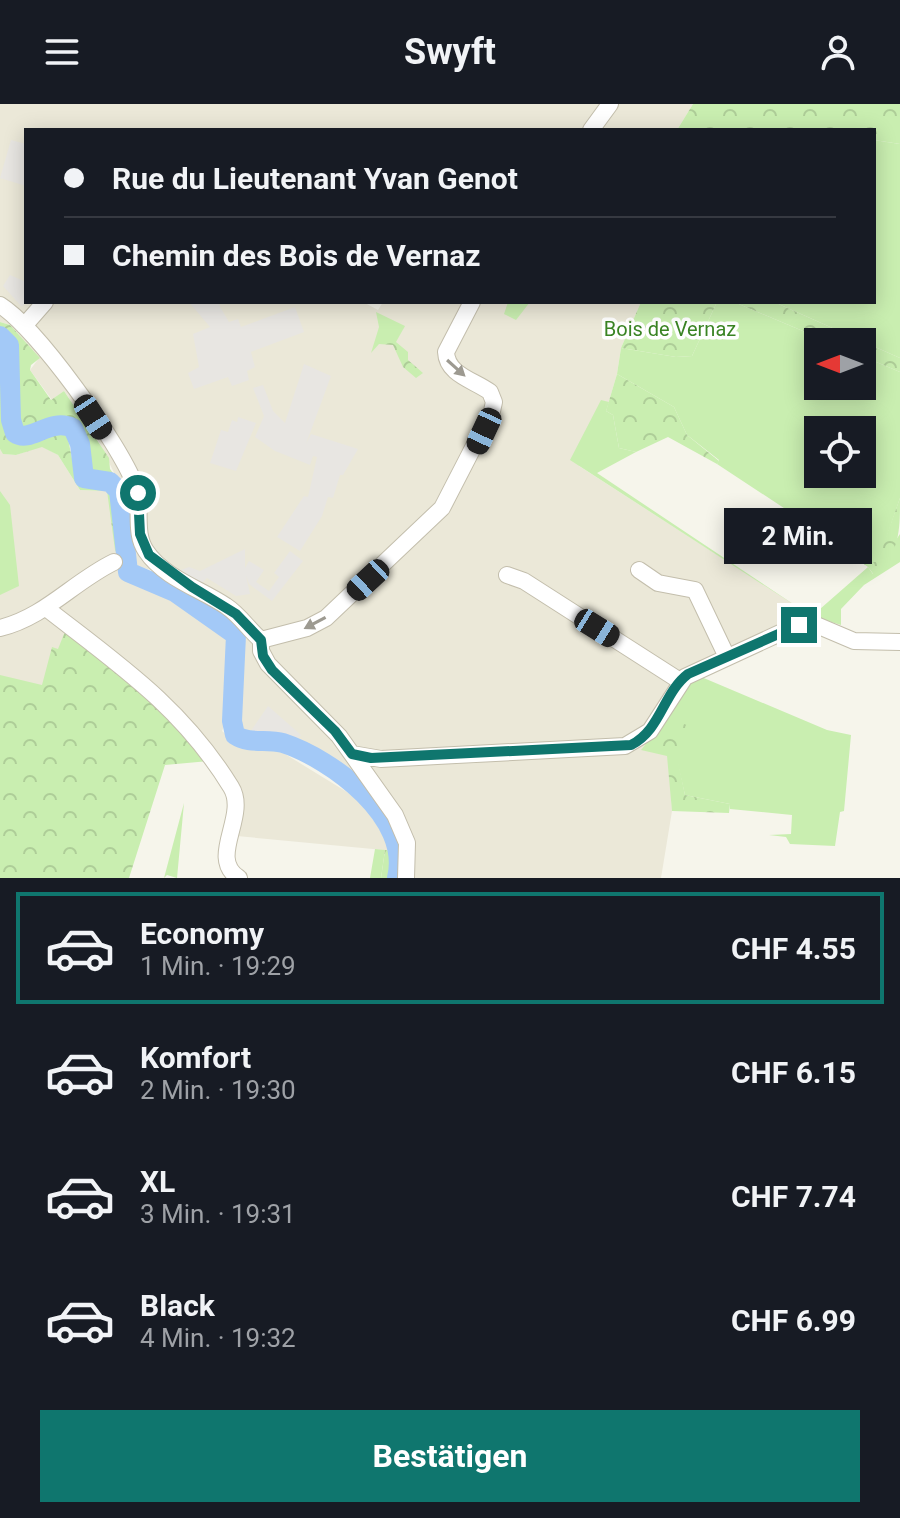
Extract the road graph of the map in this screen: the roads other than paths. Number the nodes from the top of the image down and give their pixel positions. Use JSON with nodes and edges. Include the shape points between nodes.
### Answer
{"nodes":[{"id":1,"x":610,"y":104,"type":"edge"},
{"id":2,"x":592,"y":128,"type":"edge"},
{"id":3,"x":43,"y":304,"type":"edge"},
{"id":4,"x":471,"y":304,"type":"edge"},
{"id":5,"x":0,"y":305,"type":"edge"},
{"id":6,"x":24,"y":326,"type":"junction"},
{"id":7,"x":114,"y":562,"type":"dead end"},
{"id":8,"x":639,"y":570,"type":"dead end"},
{"id":9,"x":507,"y":575,"type":"dead end"},
{"id":10,"x":46,"y":608,"type":"junction"},
{"id":11,"x":0,"y":628,"type":"edge"},
{"id":12,"x":261,"y":640,"type":"junction"},
{"id":13,"x":900,"y":642,"type":"edge"},
{"id":14,"x":727,"y":657,"type":"junction"},
{"id":15,"x":680,"y":681,"type":"junction"},
{"id":16,"x":352,"y":754,"type":"junction"},
{"id":17,"x":239,"y":878,"type":"edge"},
{"id":18,"x":406,"y":878,"type":"edge"}],
"edges":[{"from":1,"to":2,"type":"street"},
{"from":3,"to":6,"type":"street"},
{"from":4,"to":12,"type":"street","one_way":true,"via":[[446,357],[454,371],[490,392],[494,407],[442,508],[326,618]]},
{"from":5,"to":6,"type":"street"},
{"from":6,"to":12,"type":"street","via":[[133,480],[146,551],[227,606]]},
{"from":7,"to":10,"type":"street"},
{"from":8,"to":14,"type":"street","via":[[658,583],[695,590]]},
{"from":9,"to":15,"type":"street"},
{"from":10,"to":11,"type":"street"},
{"from":10,"to":17,"type":"street","via":[[153,690],[214,762],[237,799],[225,857]]},
{"from":12,"to":16,"type":"street","via":[[272,670]]},
{"from":13,"to":14,"type":"street","via":[[854,641],[821,626],[791,628]]},
{"from":14,"to":15,"type":"street"},
{"from":15,"to":16,"type":"street","via":[[650,731],[625,746],[381,759]]},
{"from":16,"to":18,"type":"street","via":[[401,825],[408,850]]}]}
